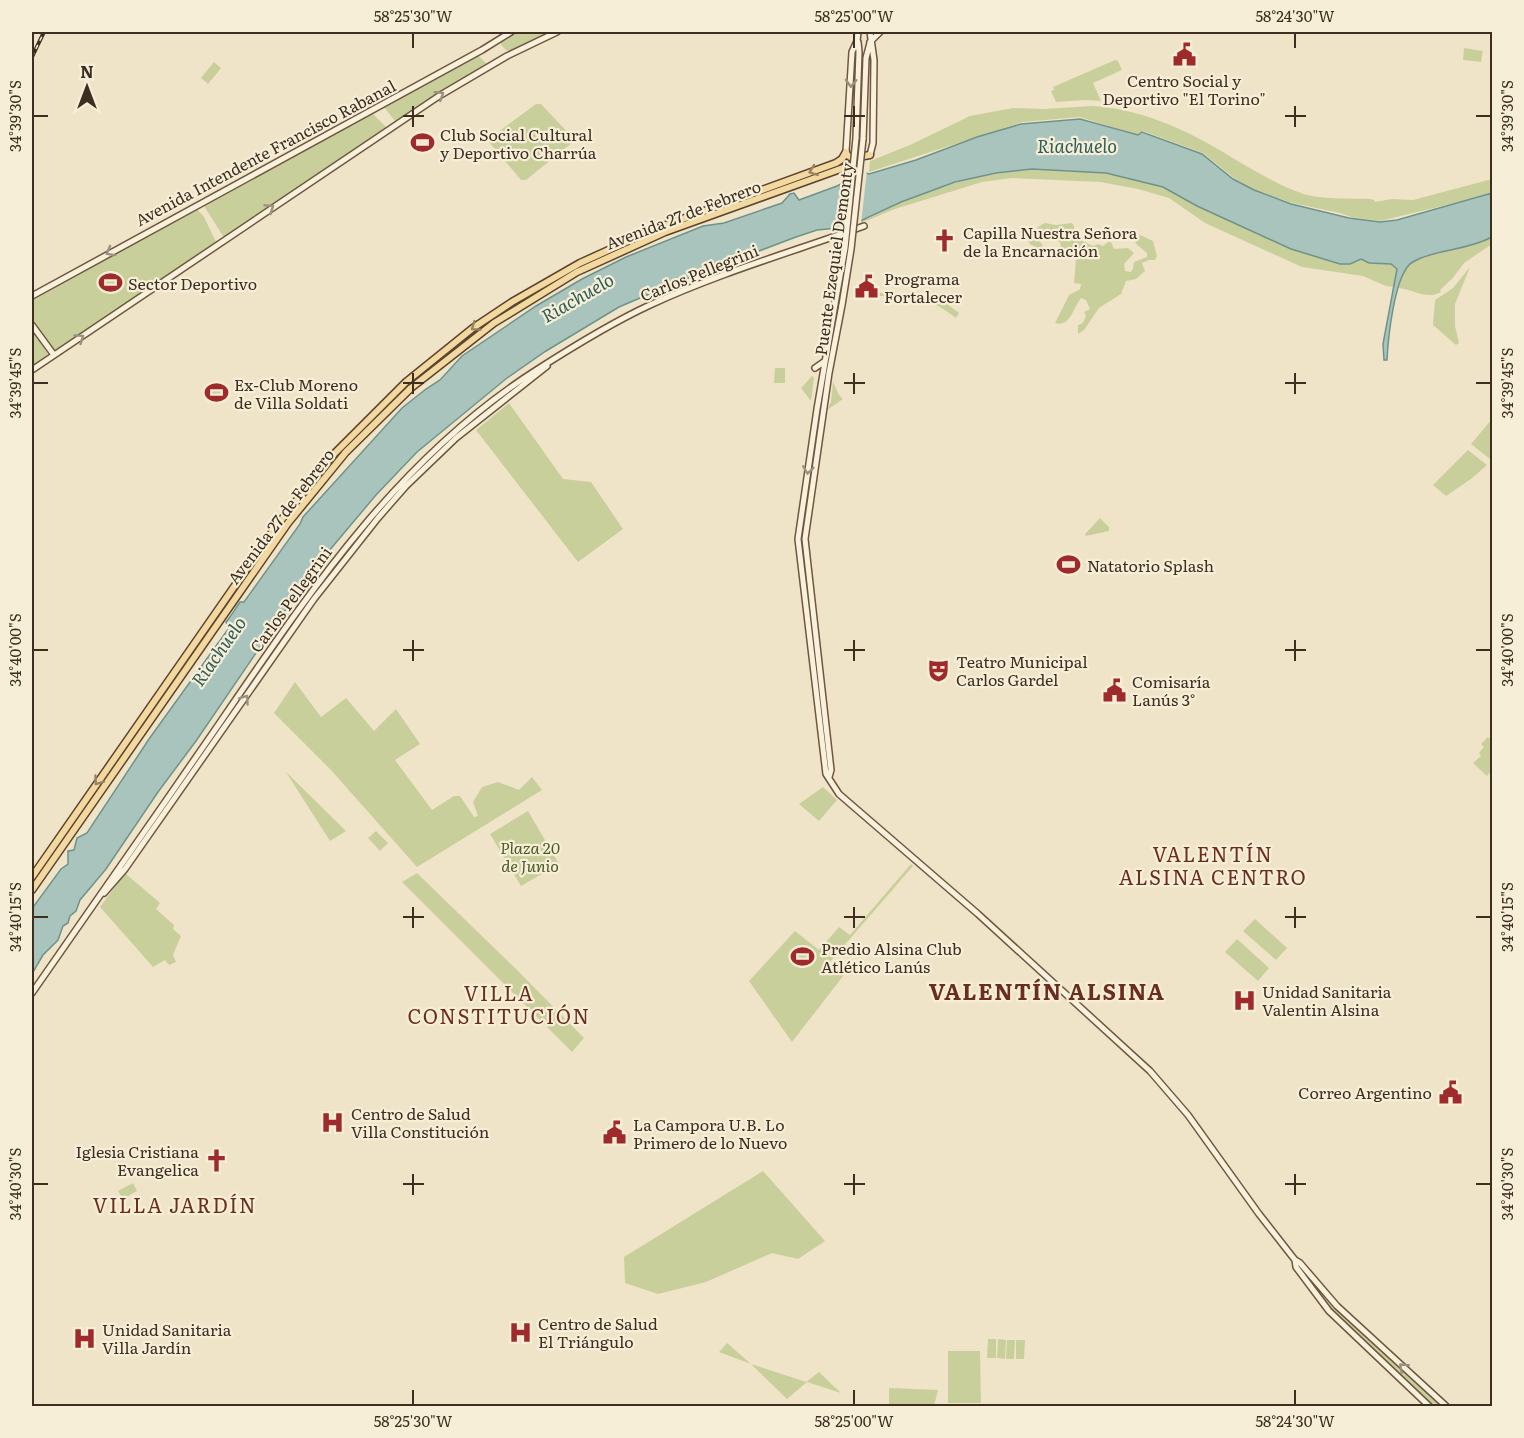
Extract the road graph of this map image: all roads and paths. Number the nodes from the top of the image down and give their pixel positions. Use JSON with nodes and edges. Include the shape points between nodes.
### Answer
{"nodes":[{"id":1,"x":511,"y":32,"type":"edge"},
{"id":2,"x":557,"y":32,"type":"edge"},
{"id":3,"x":858,"y":32,"type":"edge"},
{"id":4,"x":870,"y":32,"type":"edge"},
{"id":5,"x":880,"y":32,"type":"edge"},
{"id":6,"x":857,"y":41,"type":"junction"},
{"id":7,"x":870,"y":42,"type":"junction"},
{"id":8,"x":860,"y":139,"type":"junction"},
{"id":9,"x":846,"y":152,"type":"junction"},
{"id":10,"x":870,"y":155,"type":"junction"},
{"id":11,"x":225,"y":190,"type":"junction"},
{"id":12,"x":200,"y":207,"type":"dead end"},
{"id":13,"x":864,"y":226,"type":"dead end"},
{"id":14,"x":32,"y":296,"type":"edge"},
{"id":15,"x":838,"y":304,"type":"junction"},
{"id":16,"x":32,"y":325,"type":"edge"},
{"id":17,"x":54,"y":356,"type":"junction"},
{"id":18,"x":825,"y":361,"type":"junction"},
{"id":19,"x":815,"y":368,"type":"dead end"},
{"id":20,"x":32,"y":370,"type":"edge"},
{"id":21,"x":409,"y":385,"type":"junction"},
{"id":22,"x":351,"y":436,"type":"junction"},
{"id":23,"x":357,"y":441,"type":"junction"},
{"id":24,"x":240,"y":583,"type":"junction"},
{"id":25,"x":829,"y":777,"type":"junction"},
{"id":26,"x":32,"y":875,"type":"edge"},
{"id":27,"x":32,"y":890,"type":"edge"},
{"id":28,"x":32,"y":993,"type":"edge"},
{"id":29,"x":1295,"y":1260,"type":"junction"},
{"id":30,"x":1429,"y":1407,"type":"edge"},
{"id":31,"x":1446,"y":1407,"type":"edge"}],
"edges":[{"from":1,"to":11,"type":"main road","name":"Avenida Intendente Francisco Rabanal"},
{"from":17,"to":2,"type":"main road","one_way":true,"via":[[439,96]]},
{"from":3,"to":6,"type":"main road"},
{"from":4,"to":7,"type":"main road"},
{"from":5,"to":7,"type":"main road"},
{"from":6,"to":8,"type":"main road","name":"Puente Ezequiel Demonty"},
{"from":6,"to":9,"type":"main road","one_way":true,"via":[[852,52]]},
{"from":7,"to":8,"type":"main road","name":"Puente Ezequiel Demonty"},
{"from":7,"to":10,"type":"main road","via":[[874,60]]},
{"from":8,"to":15,"type":"main road","name":"Puente Ezequiel Demonty","bridge":true},
{"from":9,"to":10,"type":"main road","via":[[852,158]]},
{"from":9,"to":21,"type":"main road","name":"Avenida 27 de Febrero","one_way":true,"via":[[836,163],[655,229],[580,263],[473,328]]},
{"from":10,"to":21,"type":"main road","name":"Avenida 27 de Febrero","via":[[863,161],[658,235],[577,272],[494,323]]},
{"from":11,"to":12,"type":"main road"},
{"from":11,"to":14,"type":"main road","name":"Avenida Intendente Francisco Rabanal","one_way":true},
{"from":13,"to":28,"type":"main road","name":"Carlos Pellegrini","via":[[731,272],[599,331],[551,361],[447,446],[378,518],[314,599],[125,869],[99,898]]},
{"from":15,"to":18,"type":"main road","name":"Puente Ezequiel Demonty"},
{"from":15,"to":25,"type":"main road","name":"Puente Ezequiel Demonty","via":[[805,539]]},
{"from":16,"to":17,"type":"main road"},
{"from":17,"to":20,"type":"main road"},
{"from":18,"to":19,"type":"main road"},
{"from":18,"to":25,"type":"main road","name":"Puente Ezequiel Demonty","one_way":true,"via":[[798,544],[825,770]]},
{"from":21,"to":22,"type":"main road","name":"Avenida 27 de Febrero"},
{"from":21,"to":23,"type":"main road","name":"Avenida 27 de Febrero"},
{"from":22,"to":23,"type":"main road"},
{"from":22,"to":24,"type":"main road","name":"Avenida 27 de Febrero","via":[[304,489]]},
{"from":23,"to":24,"type":"main road","name":"Avenida 27 de Febrero"},
{"from":24,"to":26,"type":"main road","name":"Avenida 27 de Febrero","one_way":true},
{"from":24,"to":27,"type":"main road","name":"Avenida 27 de Febrero","via":[[245,589],[237,601],[231,603]]},
{"from":25,"to":29,"type":"main road","via":[[839,794],[1150,1071],[1188,1115]]},
{"from":29,"to":30,"type":"main road","via":[[1296,1267],[1329,1311]]},
{"from":31,"to":29,"type":"main road","one_way":true,"via":[[1337,1306]]}]}
